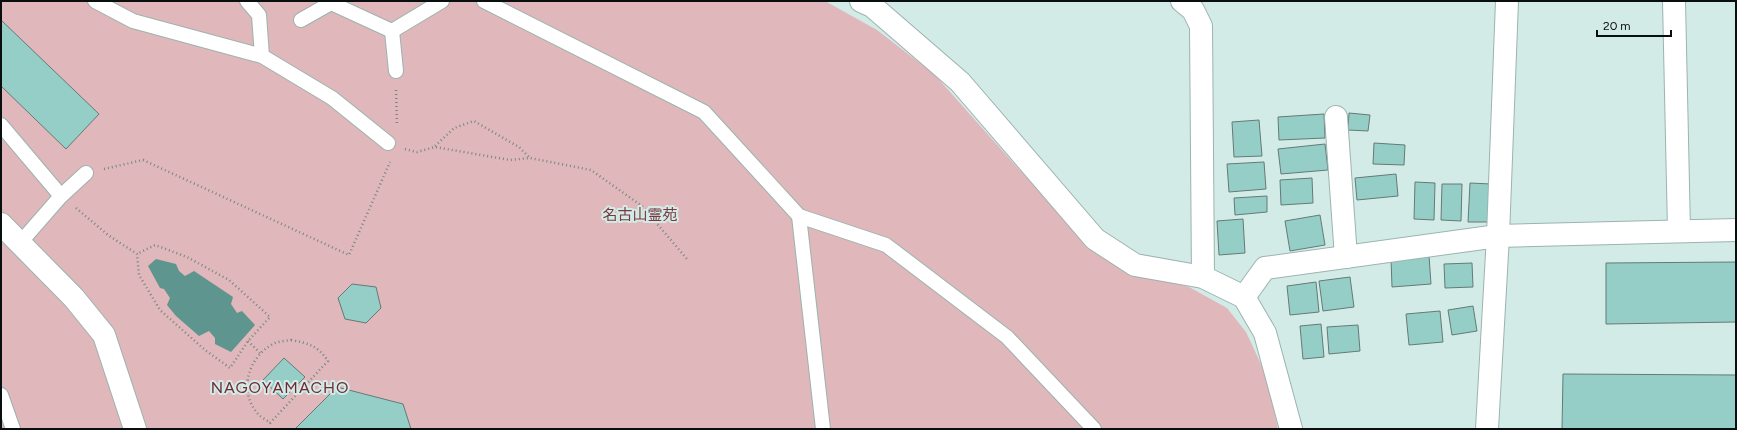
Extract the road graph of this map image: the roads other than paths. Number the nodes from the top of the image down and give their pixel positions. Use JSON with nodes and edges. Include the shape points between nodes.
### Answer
{"nodes":[{"id":1,"x":95,"y":1,"type":"edge"},
{"id":2,"x":247,"y":1,"type":"edge"},
{"id":3,"x":442,"y":1,"type":"edge"},
{"id":4,"x":484,"y":1,"type":"edge"},
{"id":5,"x":861,"y":1,"type":"edge"},
{"id":6,"x":1182,"y":1,"type":"edge"},
{"id":7,"x":1507,"y":1,"type":"edge"},
{"id":8,"x":1674,"y":1,"type":"edge"},
{"id":9,"x":332,"y":2,"type":"edge"},
{"id":10,"x":301,"y":20,"type":"dead end"},
{"id":11,"x":392,"y":31,"type":"junction"},
{"id":12,"x":262,"y":56,"type":"junction"},
{"id":13,"x":396,"y":71,"type":"road end"},
{"id":14,"x":1336,"y":117,"type":"dead end"},
{"id":15,"x":1,"y":125,"type":"edge"},
{"id":16,"x":392,"y":144,"type":"road end"},
{"id":17,"x":86,"y":173,"type":"road end"},
{"id":18,"x":61,"y":196,"type":"junction"},
{"id":19,"x":799,"y":216,"type":"junction"},
{"id":20,"x":1,"y":224,"type":"edge"},
{"id":21,"x":1736,"y":230,"type":"edge"},
{"id":22,"x":1679,"y":232,"type":"junction"},
{"id":23,"x":1498,"y":236,"type":"junction"},
{"id":24,"x":20,"y":243,"type":"junction"},
{"id":25,"x":1346,"y":257,"type":"junction"},
{"id":26,"x":1203,"y":277,"type":"junction"},
{"id":27,"x":1244,"y":297,"type":"junction"},
{"id":28,"x":1,"y":395,"type":"edge"},
{"id":29,"x":13,"y":429,"type":"edge"},
{"id":30,"x":135,"y":429,"type":"edge"},
{"id":31,"x":823,"y":429,"type":"edge"},
{"id":32,"x":1094,"y":429,"type":"edge"},
{"id":33,"x":1290,"y":429,"type":"edge"},
{"id":34,"x":1487,"y":429,"type":"edge"}],
"edges":[{"from":1,"to":12,"type":"lane","via":[[133,21]]},
{"from":2,"to":12,"type":"lane","via":[[259,15]]},
{"from":3,"to":11,"type":"lane"},
{"from":4,"to":19,"type":"lane","via":[[704,112]]},
{"from":5,"to":26,"type":"street","via":[[872,6],[960,82],[1095,239],[1135,265]]},
{"from":6,"to":26,"type":"street","via":[[1194,10],[1200,26]]},
{"from":7,"to":23,"type":"street"},
{"from":8,"to":22,"type":"street"},
{"from":9,"to":10,"type":"lane"},
{"from":9,"to":11,"type":"lane"},
{"from":11,"to":13,"type":"lane"},
{"from":12,"to":16,"type":"lane","via":[[332,98]]},
{"from":14,"to":25,"type":"street"},
{"from":15,"to":18,"type":"lane"},
{"from":17,"to":18,"type":"lane"},
{"from":18,"to":24,"type":"lane"},
{"from":19,"to":31,"type":"lane"},
{"from":19,"to":32,"type":"lane","via":[[886,245],[1007,337]]},
{"from":20,"to":24,"type":"street"},
{"from":21,"to":22,"type":"street"},
{"from":22,"to":23,"type":"street"},
{"from":23,"to":25,"type":"street"},
{"from":23,"to":34,"type":"street"},
{"from":24,"to":30,"type":"street","via":[[74,298],[104,335]]},
{"from":25,"to":27,"type":"street","via":[[1264,268]]},
{"from":26,"to":27,"type":"street"},
{"from":27,"to":33,"type":"street","via":[[1265,333]]},
{"from":28,"to":29,"type":"lane"}]}
